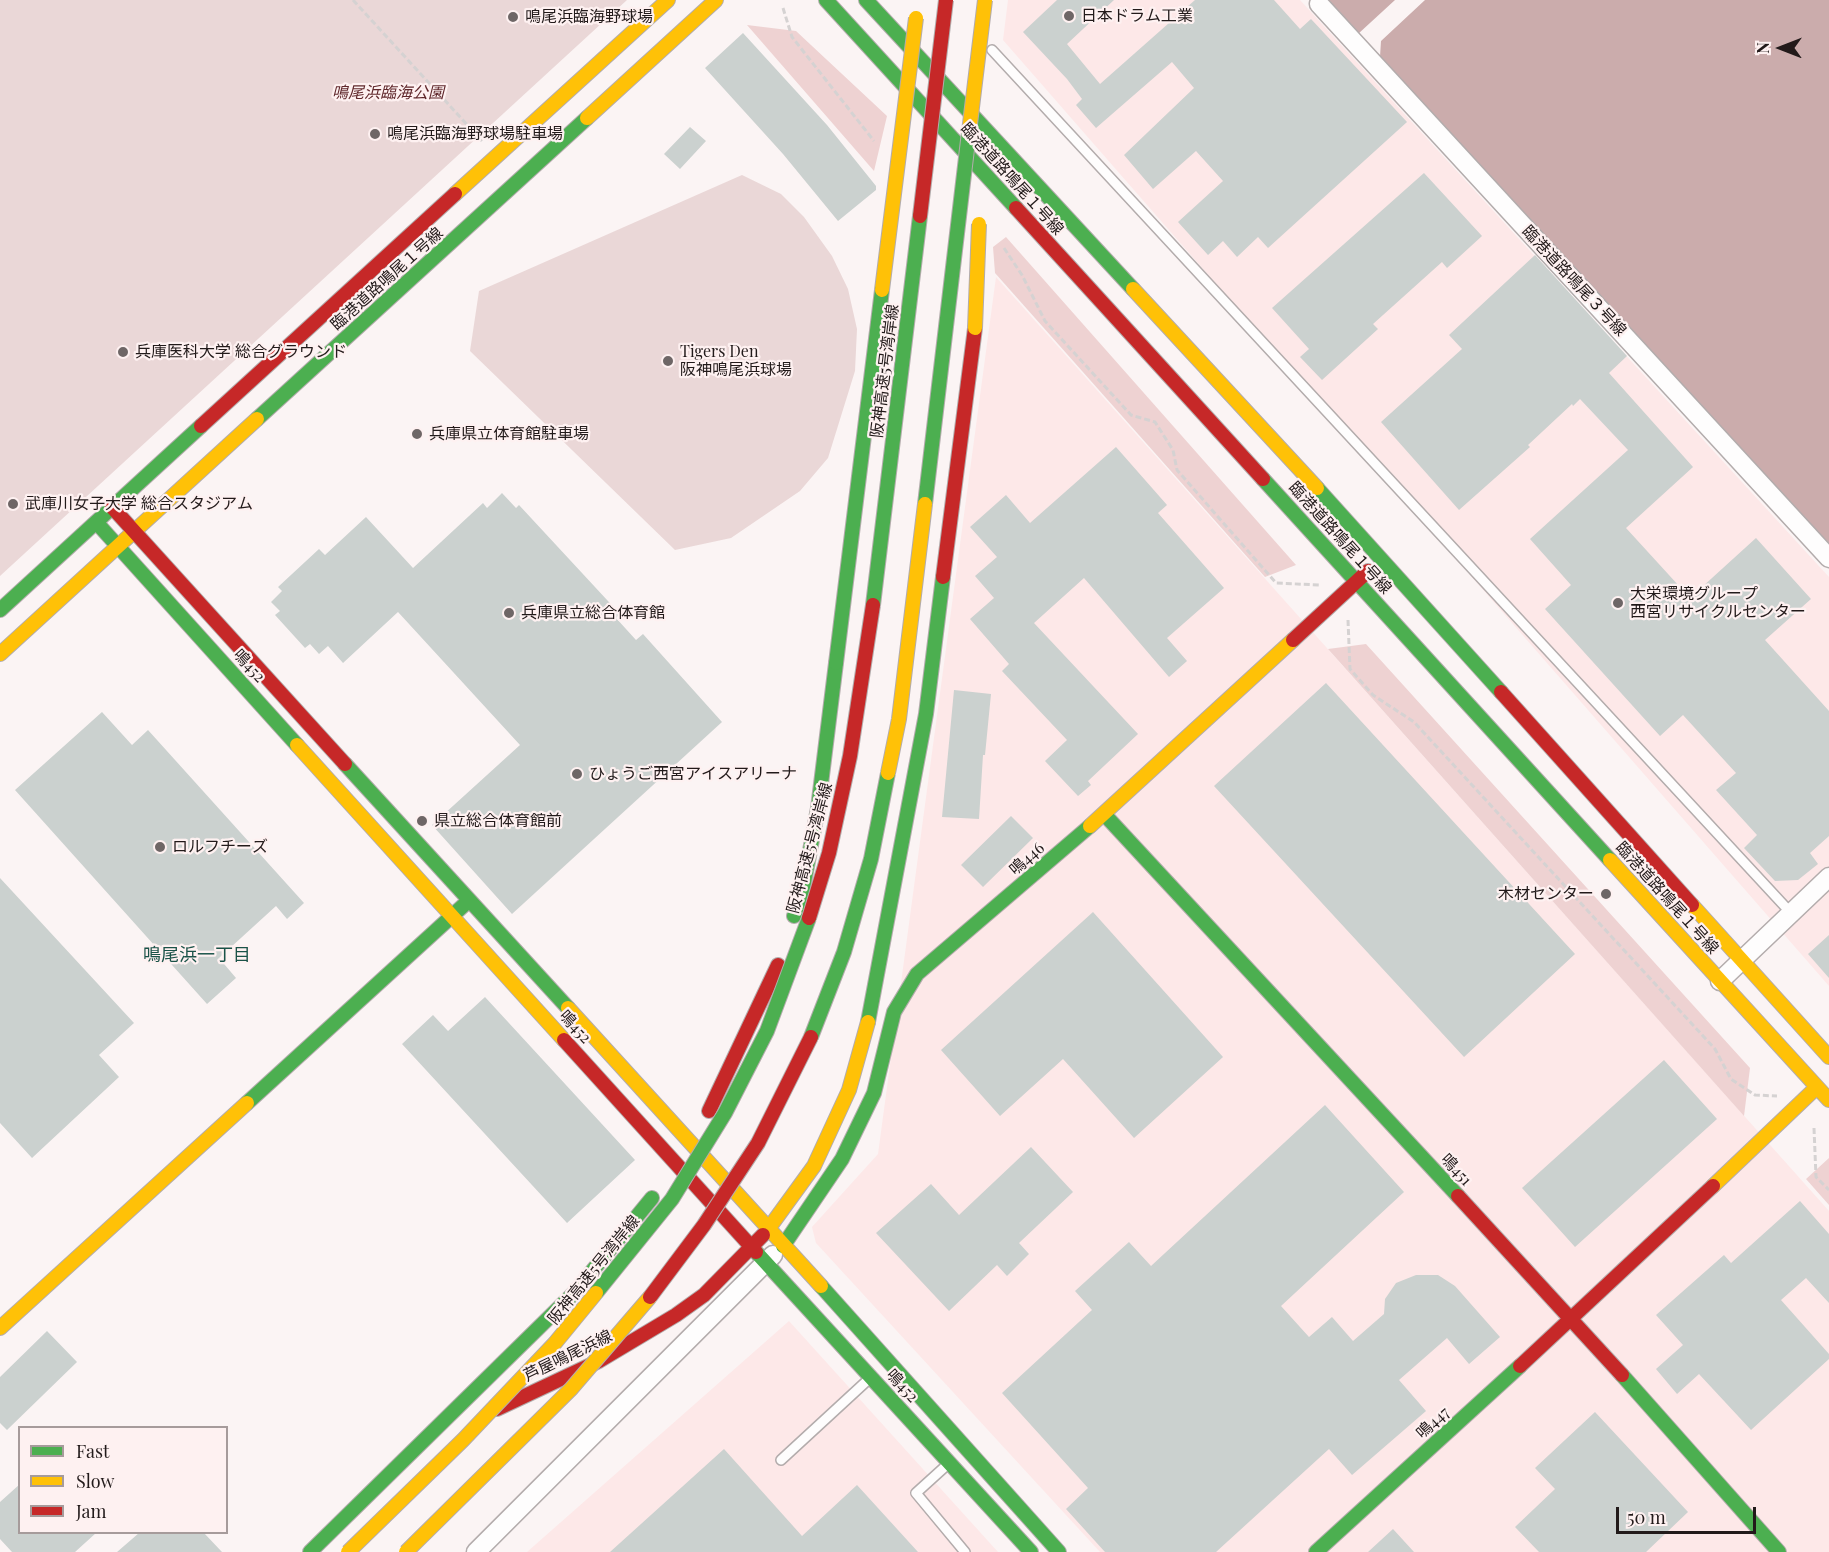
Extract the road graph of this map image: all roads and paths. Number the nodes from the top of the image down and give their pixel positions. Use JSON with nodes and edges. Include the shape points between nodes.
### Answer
{"nodes":[{"id":1,"x":353,"y":0,"type":"edge"},
{"id":2,"x":668,"y":0,"type":"edge"},
{"id":3,"x":716,"y":0,"type":"edge"},
{"id":4,"x":826,"y":0,"type":"edge"},
{"id":5,"x":866,"y":0,"type":"edge"},
{"id":6,"x":919,"y":0,"type":"edge"},
{"id":7,"x":946,"y":0,"type":"edge"},
{"id":8,"x":986,"y":0,"type":"edge"},
{"id":9,"x":1319,"y":4,"type":"dead end"},
{"id":10,"x":783,"y":8,"type":"dead end"},
{"id":11,"x":992,"y":50,"type":"dead end"},
{"id":12,"x":875,"y":142,"type":"dead end"},
{"id":13,"x":497,"y":158,"type":"junction"},
{"id":14,"x":980,"y":188,"type":"dead end"},
{"id":15,"x":980,"y":211,"type":"dead end"},
{"id":16,"x":1004,"y":247,"type":"dead end"},
{"id":17,"x":112,"y":507,"type":"junction"},
{"id":18,"x":96,"y":522,"type":"junction"},
{"id":19,"x":133,"y":533,"type":"junction"},
{"id":20,"x":118,"y":546,"type":"junction"},
{"id":21,"x":1829,"y":558,"type":"edge"},
{"id":22,"x":1382,"y":559,"type":"junction"},
{"id":23,"x":1357,"y":581,"type":"junction"},
{"id":24,"x":1319,"y":585,"type":"dead end"},
{"id":25,"x":0,"y":610,"type":"edge"},
{"id":26,"x":1348,"y":615,"type":"dead end"},
{"id":27,"x":0,"y":654,"type":"edge"},
{"id":28,"x":1104,"y":814,"type":"junction"},
{"id":29,"x":1829,"y":877,"type":"edge"},
{"id":30,"x":469,"y":901,"type":"junction"},
{"id":31,"x":1791,"y":913,"type":"junction"},
{"id":32,"x":452,"y":916,"type":"junction"},
{"id":33,"x":1741,"y":961,"type":"junction"},
{"id":34,"x":1720,"y":981,"type":"junction"},
{"id":35,"x":1829,"y":1057,"type":"edge"},
{"id":36,"x":1817,"y":1087,"type":"junction"},
{"id":37,"x":1785,"y":1096,"type":"dead end"},
{"id":38,"x":1829,"y":1100,"type":"edge"},
{"id":39,"x":1814,"y":1128,"type":"dead end"},
{"id":40,"x":692,"y":1145,"type":"junction"},
{"id":41,"x":671,"y":1175,"type":"junction"},
{"id":42,"x":1829,"y":1190,"type":"edge"},
{"id":43,"x":769,"y":1228,"type":"junction"},
{"id":44,"x":783,"y":1246,"type":"junction"},
{"id":45,"x":752,"y":1247,"type":"junction"},
{"id":46,"x":765,"y":1262,"type":"junction"},
{"id":47,"x":1572,"y":1319,"type":"junction"},
{"id":48,"x":0,"y":1328,"type":"edge"},
{"id":49,"x":871,"y":1377,"type":"junction"},
{"id":50,"x":781,"y":1460,"type":"dead end"},
{"id":51,"x":950,"y":1463,"type":"junction"},
{"id":52,"x":369,"y":1496,"type":"junction"},
{"id":53,"x":310,"y":1552,"type":"edge"},
{"id":54,"x":348,"y":1552,"type":"edge"},
{"id":55,"x":406,"y":1552,"type":"edge"},
{"id":56,"x":476,"y":1552,"type":"edge"},
{"id":57,"x":965,"y":1552,"type":"edge"},
{"id":58,"x":1031,"y":1552,"type":"edge"},
{"id":59,"x":1059,"y":1552,"type":"edge"},
{"id":60,"x":1316,"y":1552,"type":"edge"},
{"id":61,"x":1779,"y":1552,"type":"edge"}],
"edges":[{"from":1,"to":13,"type":"path"},
{"from":2,"to":13,"type":"main road","name":"臨港道路鳴尾１号線"},
{"from":3,"to":19,"type":"main road","name":"臨港道路鳴尾１号線"},
{"from":4,"to":23,"type":"main road","name":"臨港道路鳴尾１号線"},
{"from":5,"to":22,"type":"main road","name":"臨港道路鳴尾１号線"},
{"from":6,"to":40,"type":"main road","name":"芦屋鳴尾浜線","bridge":true,"via":[[818,808],[802,893],[775,972]]},
{"from":7,"to":54,"type":"main road","name":"阪神高速5号湾岸線","bridge":true,"via":[[866,659],[829,853],[801,943],[767,1031],[725,1113],[672,1199],[555,1343]]},
{"from":8,"to":14,"type":"main road","bridge":true},
{"from":8,"to":55,"type":"main road","bridge":true,"via":[[899,719],[871,859],[844,952],[804,1054],[758,1143],[704,1225],[636,1316],[571,1389]]},
{"from":9,"to":21,"type":"street","name":"臨港道路鳴尾３号線"},
{"from":10,"to":12,"type":"path","via":[[792,37]]},
{"from":11,"to":31,"type":"lane"},
{"from":13,"to":17,"type":"main road","name":"臨港道路鳴尾１号線"},
{"from":15,"to":43,"type":"main road","name":"芦屋鳴尾浜線","bridge":true,"via":[[975,328],[926,714],[871,1013],[849,1090],[814,1166]]},
{"from":16,"to":24,"type":"path","via":[[1045,321],[1131,415],[1155,422],[1173,450],[1176,470],[1276,583]]},
{"from":17,"to":18,"type":"main road","name":"臨港道路鳴尾１号線"},
{"from":17,"to":19,"type":"main road","name":"鳴452"},
{"from":18,"to":20,"type":"main road","name":"鳴452"},
{"from":18,"to":25,"type":"main road","name":"臨港道路鳴尾１号線"},
{"from":19,"to":20,"type":"main road","name":"臨港道路鳴尾１号線"},
{"from":19,"to":30,"type":"main road","name":"鳴452"},
{"from":20,"to":27,"type":"main road","name":"臨港道路鳴尾１号線"},
{"from":20,"to":32,"type":"main road","name":"鳴452"},
{"from":22,"to":23,"type":"main road","name":"鳴446"},
{"from":22,"to":33,"type":"main road","name":"臨港道路鳴尾１号線"},
{"from":23,"to":28,"type":"main road","name":"鳴446"},
{"from":23,"to":34,"type":"main road","name":"臨港道路鳴尾１号線"},
{"from":26,"to":37,"type":"path","via":[[1350,669],[1373,696],[1414,722],[1715,1049],[1731,1079],[1755,1095]]},
{"from":28,"to":44,"type":"main road","name":"鳴446","via":[[917,974],[894,1012],[874,1093],[842,1159]]},
{"from":28,"to":47,"type":"main road","name":"鳴451"},
{"from":29,"to":31,"type":"street"},
{"from":30,"to":32,"type":"main road"},
{"from":30,"to":40,"type":"main road","name":"鳴452"},
{"from":31,"to":33,"type":"street"},
{"from":32,"to":41,"type":"main road","name":"鳴452"},
{"from":32,"to":48,"type":"main road"},
{"from":33,"to":34,"type":"street"},
{"from":33,"to":35,"type":"main road","name":"臨港道路鳴尾１号線"},
{"from":34,"to":36,"type":"main road","name":"臨港道路鳴尾１号線"},
{"from":36,"to":38,"type":"main road","name":"臨港道路鳴尾１号線"},
{"from":36,"to":47,"type":"main road","name":"鳴447"},
{"from":39,"to":42,"type":"path","via":[[1816,1177]]},
{"from":40,"to":41,"type":"main road","name":"芦屋鳴尾浜線"},
{"from":40,"to":43,"type":"main road","name":"鳴452"},
{"from":41,"to":45,"type":"main road","name":"鳴452"},
{"from":41,"to":52,"type":"main road","name":"芦屋鳴尾浜線","via":[[574,1292]]},
{"from":43,"to":44,"type":"main road","name":"鳴452"},
{"from":43,"to":45,"type":"main road","name":"芦屋鳴尾浜線"},
{"from":44,"to":46,"type":"street"},
{"from":44,"to":59,"type":"main road","name":"鳴452"},
{"from":45,"to":46,"type":"main road","name":"鳴452"},
{"from":45,"to":52,"type":"main road","name":"芦屋鳴尾浜線","via":[[704,1295],[676,1315],[598,1361],[490,1412]]},
{"from":46,"to":49,"type":"main road","name":"鳴452"},
{"from":46,"to":56,"type":"street"},
{"from":47,"to":60,"type":"main road","name":"鳴447"},
{"from":47,"to":61,"type":"main road","name":"鳴451"},
{"from":49,"to":50,"type":"lane"},
{"from":49,"to":51,"type":"main road","name":"鳴452"},
{"from":51,"to":57,"type":"lane","via":[[916,1493]]},
{"from":51,"to":58,"type":"main road","name":"鳴452"},
{"from":52,"to":53,"type":"main road","name":"芦屋鳴尾浜線"}]}
